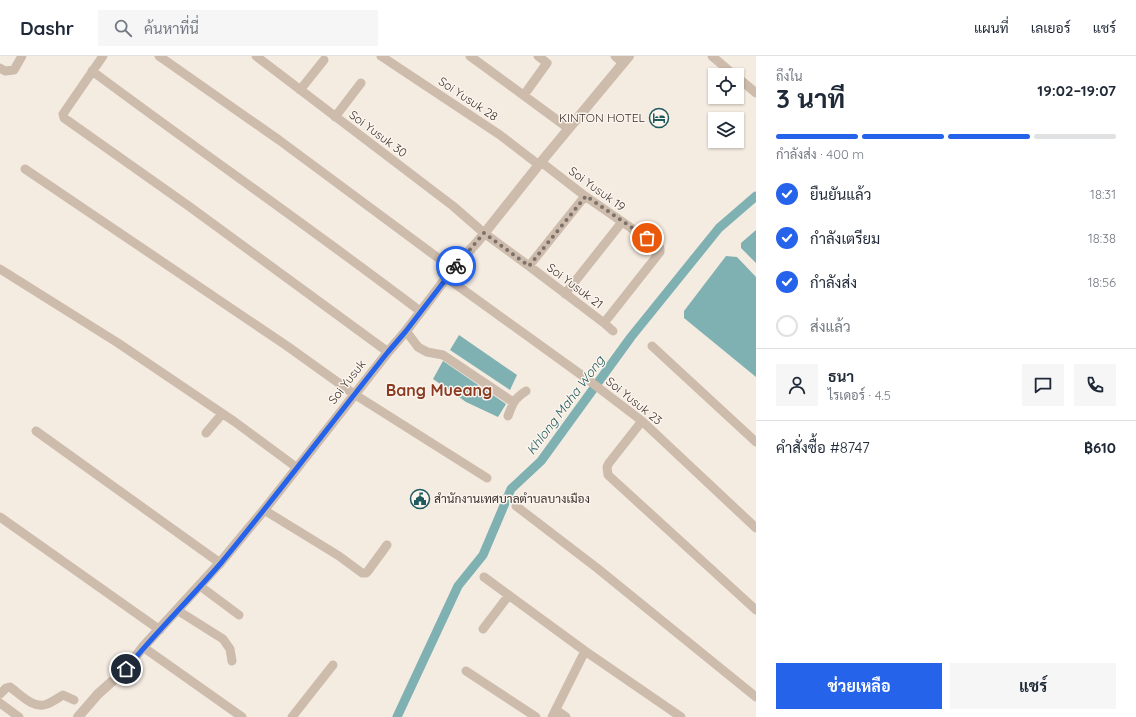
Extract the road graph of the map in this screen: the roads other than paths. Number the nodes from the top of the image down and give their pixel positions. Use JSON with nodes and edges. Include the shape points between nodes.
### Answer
{"nodes":[{"id":1,"x":22,"y":56,"type":"edge"},
{"id":2,"x":104,"y":56,"type":"edge"},
{"id":3,"x":159,"y":56,"type":"edge"},
{"id":4,"x":256,"y":56,"type":"edge"},
{"id":5,"x":381,"y":56,"type":"edge"},
{"id":6,"x":470,"y":56,"type":"edge"},
{"id":7,"x":538,"y":56,"type":"edge"},
{"id":8,"x":615,"y":56,"type":"edge"},
{"id":9,"x":712,"y":56,"type":"edge"},
{"id":10,"x":626,"y":59,"type":"edge"},
{"id":11,"x":324,"y":60,"type":"dead end"},
{"id":12,"x":550,"y":60,"type":"edge"},
{"id":13,"x":0,"y":68,"type":"edge"},
{"id":14,"x":726,"y":68,"type":"edge"},
{"id":15,"x":92,"y":71,"type":"junction"},
{"id":16,"x":361,"y":83,"type":"dead end"},
{"id":17,"x":744,"y":83,"type":"edge"},
{"id":18,"x":300,"y":90,"type":"junction"},
{"id":19,"x":756,"y":93,"type":"edge"},
{"id":20,"x":524,"y":95,"type":"junction"},
{"id":21,"x":335,"y":117,"type":"junction"},
{"id":22,"x":568,"y":128,"type":"junction"},
{"id":23,"x":540,"y":163,"type":"junction"},
{"id":24,"x":25,"y":169,"type":"dead end"},
{"id":25,"x":586,"y":196,"type":"junction"},
{"id":26,"x":622,"y":222,"type":"junction"},
{"id":27,"x":484,"y":233,"type":"junction"},
{"id":28,"x":529,"y":266,"type":"junction"},
{"id":29,"x":0,"y":269,"type":"edge"},
{"id":30,"x":453,"y":269,"type":"junction"},
{"id":31,"x":447,"y":278,"type":"junction"},
{"id":32,"x":565,"y":294,"type":"junction"},
{"id":33,"x":420,"y":311,"type":"junction"},
{"id":34,"x":604,"y":323,"type":"junction"},
{"id":35,"x":406,"y":331,"type":"junction"},
{"id":36,"x":612,"y":331,"type":"dead end"},
{"id":37,"x":652,"y":346,"type":"dead end"},
{"id":38,"x":388,"y":352,"type":"junction"},
{"id":39,"x":526,"y":391,"type":"dead end"},
{"id":40,"x":354,"y":394,"type":"junction"},
{"id":41,"x":513,"y":402,"type":"junction"},
{"id":42,"x":222,"y":414,"type":"junction"},
{"id":43,"x":508,"y":416,"type":"dead end"},
{"id":44,"x":642,"y":421,"type":"junction"},
{"id":45,"x":36,"y":431,"type":"dead end"},
{"id":46,"x":206,"y":433,"type":"dead end"},
{"id":47,"x":756,"y":442,"type":"edge"},
{"id":48,"x":296,"y":467,"type":"junction"},
{"id":49,"x":487,"y":478,"type":"dead end"},
{"id":50,"x":516,"y":506,"type":"dead end"},
{"id":51,"x":264,"y":510,"type":"junction"},
{"id":52,"x":0,"y":517,"type":"edge"},
{"id":53,"x":756,"y":528,"type":"edge"},
{"id":54,"x":387,"y":545,"type":"dead end"},
{"id":55,"x":220,"y":563,"type":"junction"},
{"id":56,"x":484,"y":577,"type":"dead end"},
{"id":57,"x":200,"y":586,"type":"junction"},
{"id":58,"x":509,"y":595,"type":"junction"},
{"id":59,"x":177,"y":610,"type":"junction"},
{"id":60,"x":756,"y":610,"type":"edge"},
{"id":61,"x":240,"y":615,"type":"dead end"},
{"id":62,"x":483,"y":629,"type":"dead end"},
{"id":63,"x":160,"y":630,"type":"junction"},
{"id":64,"x":143,"y":647,"type":"junction"},
{"id":65,"x":585,"y":651,"type":"junction"},
{"id":66,"x":232,"y":660,"type":"dead end"},
{"id":67,"x":333,"y":665,"type":"dead end"},
{"id":68,"x":466,"y":671,"type":"dead end"},
{"id":69,"x":0,"y":694,"type":"edge"},
{"id":70,"x":756,"y":697,"type":"edge"},
{"id":71,"x":74,"y":700,"type":"dead end"},
{"id":72,"x":0,"y":703,"type":"edge"},
{"id":73,"x":554,"y":714,"type":"edge"},
{"id":74,"x":19,"y":717,"type":"edge"},
{"id":75,"x":78,"y":717,"type":"edge"},
{"id":76,"x":242,"y":717,"type":"edge"},
{"id":77,"x":292,"y":717,"type":"edge"},
{"id":78,"x":536,"y":717,"type":"edge"},
{"id":79,"x":566,"y":717,"type":"edge"},
{"id":80,"x":681,"y":717,"type":"edge"}],
"edges":[{"from":1,"to":13,"type":"street","via":[[14,70],[5,72]]},
{"from":2,"to":15,"type":"street"},
{"from":3,"to":30,"type":"street","via":[[279,140]]},
{"from":4,"to":18,"type":"street","name":"Soi Yusuk 30"},
{"from":5,"to":23,"type":"street","name":"Soi Yusuk 28"},
{"from":6,"to":20,"type":"street"},
{"from":7,"to":12,"type":"street"},
{"from":8,"to":10,"type":"street"},
{"from":9,"to":14,"type":"street"},
{"from":10,"to":22,"type":"street","name":"Soi Yusuk"},
{"from":11,"to":18,"type":"street"},
{"from":12,"to":20,"type":"street"},
{"from":15,"to":33,"type":"street"},
{"from":15,"to":38,"type":"street","via":[[63,114],[64,118],[210,220]]},
{"from":16,"to":21,"type":"street"},
{"from":17,"to":19,"type":"street"},
{"from":18,"to":21,"type":"street","name":"Soi Yusuk 30"},
{"from":20,"to":22,"type":"street"},
{"from":21,"to":27,"type":"street","name":"Soi Yusuk 30","via":[[453,206]]},
{"from":22,"to":23,"type":"street","name":"Soi Yusuk"},
{"from":23,"to":25,"type":"street","name":"Soi Yusuk 19"},
{"from":23,"to":27,"type":"street","name":"Soi Yusuk"},
{"from":24,"to":40,"type":"street"},
{"from":25,"to":26,"type":"street","name":"Soi Yusuk 19"},
{"from":25,"to":28,"type":"street"},
{"from":26,"to":32,"type":"street"},
{"from":26,"to":34,"type":"street","name":"Soi Yusuk 19","via":[[659,247],[660,251]]},
{"from":27,"to":28,"type":"street","name":"Soi Yusuk 21"},
{"from":27,"to":30,"type":"street","name":"Soi Yusuk"},
{"from":28,"to":32,"type":"street","name":"Soi Yusuk 21"},
{"from":29,"to":42,"type":"street","via":[[118,343]]},
{"from":30,"to":31,"type":"street","name":"Soi Yusuk"},
{"from":31,"to":33,"type":"street","name":"Soi Yusuk"},
{"from":31,"to":44,"type":"street","name":"Soi Yusuk 23"},
{"from":32,"to":34,"type":"street","name":"Soi Yusuk 21"},
{"from":33,"to":35,"type":"street","name":"Soi Yusuk"},
{"from":34,"to":36,"type":"street","name":"Soi Yusuk 21"},
{"from":35,"to":38,"type":"street","name":"Soi Yusuk"},
{"from":35,"to":41,"type":"street","via":[[418,346],[427,352],[443,355]]},
{"from":37,"to":47,"type":"street"},
{"from":38,"to":40,"type":"street","name":"Soi Yusuk"},
{"from":39,"to":41,"type":"street"},
{"from":40,"to":48,"type":"street","name":"Soi Yusuk"},
{"from":40,"to":49,"type":"street"},
{"from":41,"to":43,"type":"street"},
{"from":42,"to":46,"type":"street"},
{"from":42,"to":48,"type":"street"},
{"from":44,"to":53,"type":"street","name":"Soi Yusuk 23"},
{"from":44,"to":60,"type":"street","via":[[609,463],[608,475]]},
{"from":45,"to":55,"type":"street"},
{"from":48,"to":51,"type":"street","name":"Soi Yusuk"},
{"from":50,"to":70,"type":"street"},
{"from":51,"to":54,"type":"street","via":[[362,573],[368,571]]},
{"from":51,"to":55,"type":"street","name":"Soi Yusuk"},
{"from":52,"to":63,"type":"street"},
{"from":55,"to":57,"type":"street","name":"Soi Yusuk"},
{"from":56,"to":58,"type":"street"},
{"from":57,"to":59,"type":"street","name":"Soi Yusuk"},
{"from":57,"to":61,"type":"street"},
{"from":58,"to":62,"type":"street"},
{"from":58,"to":65,"type":"street"},
{"from":59,"to":63,"type":"street","name":"Soi Yusuk"},
{"from":59,"to":66,"type":"street","via":[[223,639],[230,649]]},
{"from":63,"to":64,"type":"street","name":"Soi Yusuk"},
{"from":64,"to":75,"type":"street","name":"Soi Yusuk","via":[[126,669],[98,694]]},
{"from":64,"to":76,"type":"street"},
{"from":65,"to":73,"type":"street"},
{"from":65,"to":80,"type":"street"},
{"from":67,"to":77,"type":"street"},
{"from":68,"to":78,"type":"street"},
{"from":69,"to":71,"type":"street","via":[[10,687],[40,706],[63,695]]},
{"from":72,"to":74,"type":"street"},
{"from":73,"to":79,"type":"street"}]}
